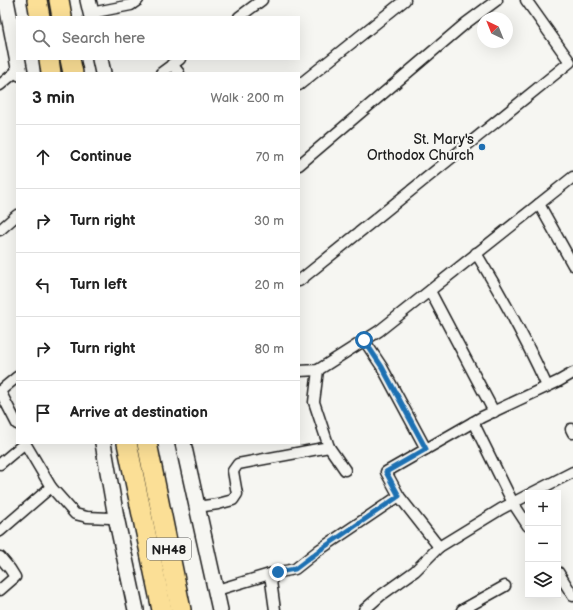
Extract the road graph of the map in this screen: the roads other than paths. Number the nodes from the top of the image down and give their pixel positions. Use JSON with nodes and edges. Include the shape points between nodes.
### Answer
{"nodes":[{"id":1,"x":6,"y":0,"type":"edge"},
{"id":2,"x":37,"y":0,"type":"edge"},
{"id":3,"x":59,"y":0,"type":"edge"},
{"id":4,"x":138,"y":0,"type":"edge"},
{"id":5,"x":262,"y":0,"type":"edge"},
{"id":6,"x":405,"y":0,"type":"edge"},
{"id":7,"x":497,"y":0,"type":"edge"},
{"id":8,"x":526,"y":0,"type":"edge"},
{"id":9,"x":90,"y":10,"type":"edge"},
{"id":10,"x":40,"y":16,"type":"edge"},
{"id":11,"x":62,"y":16,"type":"edge"},
{"id":12,"x":240,"y":16,"type":"edge"},
{"id":13,"x":16,"y":55,"type":"edge"},
{"id":14,"x":17,"y":60,"type":"edge"},
{"id":15,"x":49,"y":60,"type":"edge"},
{"id":16,"x":70,"y":60,"type":"edge"},
{"id":17,"x":100,"y":60,"type":"edge"},
{"id":18,"x":176,"y":62,"type":"edge"},
{"id":19,"x":572,"y":64,"type":"edge"},
{"id":20,"x":19,"y":71,"type":"edge"},
{"id":21,"x":51,"y":72,"type":"edge"},
{"id":22,"x":73,"y":72,"type":"edge"},
{"id":23,"x":103,"y":72,"type":"edge"},
{"id":24,"x":162,"y":72,"type":"edge"},
{"id":25,"x":179,"y":72,"type":"edge"},
{"id":26,"x":16,"y":73,"type":"edge"},
{"id":27,"x":300,"y":84,"type":"edge"},
{"id":28,"x":0,"y":85,"type":"edge"},
{"id":29,"x":300,"y":164,"type":"edge"},
{"id":30,"x":573,"y":177,"type":"edge"},
{"id":31,"x":539,"y":204,"type":"junction"},
{"id":32,"x":16,"y":216,"type":"edge"},
{"id":33,"x":0,"y":230,"type":"edge"},
{"id":34,"x":476,"y":253,"type":"junction"},
{"id":35,"x":573,"y":265,"type":"edge"},
{"id":36,"x":300,"y":280,"type":"edge"},
{"id":37,"x":430,"y":290,"type":"junction"},
{"id":38,"x":364,"y":340,"type":"junction"},
{"id":39,"x":318,"y":370,"type":"junction"},
{"id":40,"x":300,"y":371,"type":"edge"},
{"id":41,"x":573,"y":373,"type":"edge"},
{"id":42,"x":16,"y":378,"type":"edge"},
{"id":43,"x":547,"y":386,"type":"junction"},
{"id":44,"x":0,"y":391,"type":"edge"},
{"id":45,"x":494,"y":412,"type":"junction"},
{"id":46,"x":16,"y":422,"type":"edge"},
{"id":47,"x":473,"y":422,"type":"junction"},
{"id":48,"x":24,"y":444,"type":"edge"},
{"id":49,"x":26,"y":444,"type":"edge"},
{"id":50,"x":103,"y":444,"type":"edge"},
{"id":51,"x":127,"y":444,"type":"edge"},
{"id":52,"x":147,"y":444,"type":"edge"},
{"id":53,"x":183,"y":444,"type":"edge"},
{"id":54,"x":328,"y":447,"type":"junction"},
{"id":55,"x":426,"y":449,"type":"junction"},
{"id":56,"x":0,"y":464,"type":"edge"},
{"id":57,"x":345,"y":470,"type":"dead end"},
{"id":58,"x":573,"y":472,"type":"edge"},
{"id":59,"x":51,"y":487,"type":"junction"},
{"id":60,"x":538,"y":490,"type":"edge"},
{"id":61,"x":399,"y":496,"type":"junction"},
{"id":62,"x":525,"y":497,"type":"edge"},
{"id":63,"x":513,"y":503,"type":"junction"},
{"id":64,"x":197,"y":507,"type":"junction"},
{"id":65,"x":116,"y":516,"type":"junction"},
{"id":66,"x":525,"y":521,"type":"edge"},
{"id":67,"x":0,"y":531,"type":"edge"},
{"id":68,"x":440,"y":547,"type":"junction"},
{"id":69,"x":0,"y":557,"type":"edge"},
{"id":70,"x":270,"y":574,"type":"junction"},
{"id":71,"x":561,"y":577,"type":"edge"},
{"id":72,"x":505,"y":586,"type":"dead end"},
{"id":73,"x":0,"y":590,"type":"edge"},
{"id":74,"x":217,"y":590,"type":"junction"},
{"id":75,"x":573,"y":596,"type":"edge"},
{"id":76,"x":136,"y":610,"type":"edge"},
{"id":77,"x":162,"y":610,"type":"edge"},
{"id":78,"x":181,"y":610,"type":"edge"},
{"id":79,"x":220,"y":610,"type":"edge"},
{"id":80,"x":275,"y":610,"type":"edge"},
{"id":81,"x":364,"y":610,"type":"edge"},
{"id":82,"x":462,"y":610,"type":"edge"}],
"edges":[{"from":1,"to":13,"type":"main road"},
{"from":2,"to":10,"type":"highway"},
{"from":3,"to":11,"type":"highway"},
{"from":4,"to":9,"type":"street","via":[[131,5]]},
{"from":5,"to":12,"type":"street"},
{"from":6,"to":27,"type":"street"},
{"from":7,"to":29,"type":"street","via":[[466,23]]},
{"from":8,"to":19,"type":"street"},
{"from":14,"to":20,"type":"main road"},
{"from":15,"to":21,"type":"highway"},
{"from":16,"to":22,"type":"highway"},
{"from":17,"to":23,"type":"main road"},
{"from":18,"to":24,"type":"street"},
{"from":18,"to":25,"type":"street"},
{"from":19,"to":36,"type":"street"},
{"from":26,"to":28,"type":"street"},
{"from":30,"to":31,"type":"street"},
{"from":31,"to":34,"type":"street"},
{"from":31,"to":35,"type":"street"},
{"from":32,"to":33,"type":"street"},
{"from":34,"to":37,"type":"street"},
{"from":34,"to":43,"type":"street","via":[[524,336]]},
{"from":37,"to":38,"type":"street"},
{"from":37,"to":45,"type":"street"},
{"from":38,"to":39,"type":"street"},
{"from":38,"to":55,"type":"street","via":[[382,367]]},
{"from":39,"to":40,"type":"street"},
{"from":39,"to":54,"type":"street","via":[[314,402]]},
{"from":41,"to":43,"type":"street"},
{"from":42,"to":44,"type":"street"},
{"from":43,"to":45,"type":"street"},
{"from":44,"to":46,"type":"street"},
{"from":45,"to":47,"type":"street"},
{"from":47,"to":55,"type":"street"},
{"from":47,"to":63,"type":"street"},
{"from":48,"to":56,"type":"street"},
{"from":49,"to":59,"type":"street"},
{"from":50,"to":65,"type":"main road"},
{"from":51,"to":77,"type":"highway","number":"NH48"},
{"from":52,"to":78,"type":"highway","number":"NH48"},
{"from":53,"to":64,"type":"main road"},
{"from":54,"to":57,"type":"street"},
{"from":54,"to":64,"type":"street","via":[[238,464],[233,471],[237,494],[233,500]]},
{"from":55,"to":61,"type":"street","via":[[386,472]]},
{"from":58,"to":60,"type":"street"},
{"from":59,"to":65,"type":"street","via":[[75,514],[87,517]]},
{"from":59,"to":67,"type":"street"},
{"from":61,"to":68,"type":"street"},
{"from":61,"to":70,"type":"street","via":[[295,569]]},
{"from":62,"to":63,"type":"street"},
{"from":63,"to":66,"type":"street"},
{"from":63,"to":68,"type":"street"},
{"from":64,"to":74,"type":"main road"},
{"from":65,"to":76,"type":"main road"},
{"from":68,"to":81,"type":"street","via":[[415,571]]},
{"from":69,"to":73,"type":"street","via":[[15,577]]},
{"from":70,"to":74,"type":"street"},
{"from":70,"to":80,"type":"street"},
{"from":71,"to":75,"type":"street"},
{"from":72,"to":82,"type":"street"},
{"from":74,"to":79,"type":"main road"}]}
